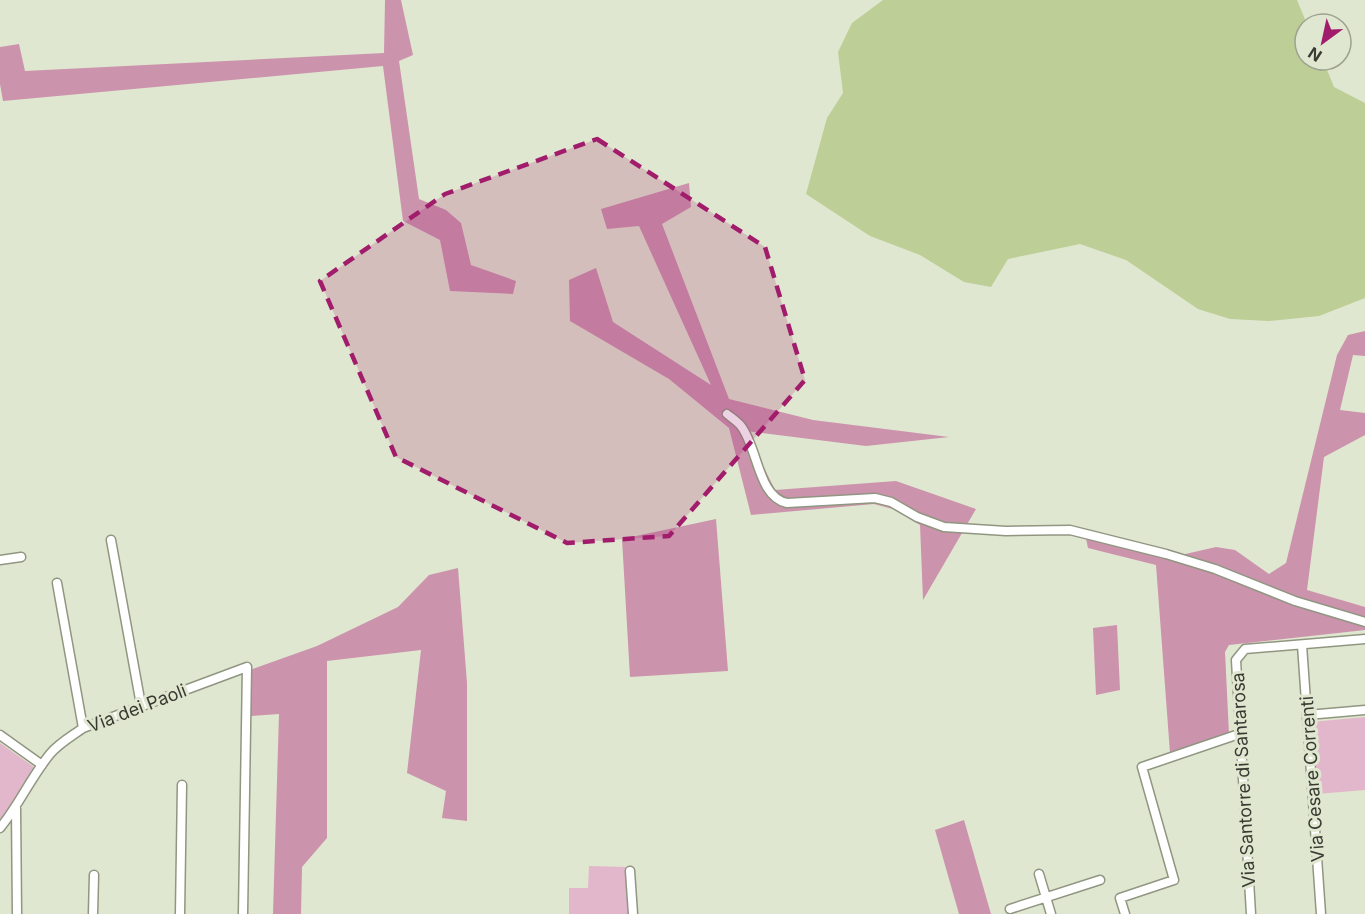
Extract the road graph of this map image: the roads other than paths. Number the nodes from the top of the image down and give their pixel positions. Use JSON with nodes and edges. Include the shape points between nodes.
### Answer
{"nodes":[{"id":1,"x":727,"y":414,"type":"dead end"},
{"id":2,"x":111,"y":540,"type":"dead end"},
{"id":3,"x":21,"y":557,"type":"dead end"},
{"id":4,"x":0,"y":560,"type":"edge"},
{"id":5,"x":57,"y":583,"type":"dead end"},
{"id":6,"x":1365,"y":622,"type":"edge"},
{"id":7,"x":1365,"y":639,"type":"edge"},
{"id":8,"x":1302,"y":645,"type":"junction"},
{"id":9,"x":141,"y":705,"type":"junction"},
{"id":10,"x":1365,"y":710,"type":"edge"},
{"id":11,"x":1307,"y":715,"type":"junction"},
{"id":12,"x":83,"y":728,"type":"junction"},
{"id":13,"x":1239,"y":734,"type":"junction"},
{"id":14,"x":0,"y":735,"type":"edge"},
{"id":15,"x":42,"y":765,"type":"junction"},
{"id":16,"x":182,"y":785,"type":"dead end"},
{"id":17,"x":16,"y":808,"type":"junction"},
{"id":18,"x":0,"y":828,"type":"edge"},
{"id":19,"x":630,"y":871,"type":"dead end"},
{"id":20,"x":1039,"y":874,"type":"dead end"},
{"id":21,"x":94,"y":875,"type":"dead end"},
{"id":22,"x":1100,"y":880,"type":"dead end"},
{"id":23,"x":1046,"y":898,"type":"junction"},
{"id":24,"x":1010,"y":909,"type":"dead end"},
{"id":25,"x":17,"y":914,"type":"edge"},
{"id":26,"x":93,"y":914,"type":"edge"},
{"id":27,"x":180,"y":914,"type":"edge"},
{"id":28,"x":243,"y":914,"type":"edge"},
{"id":29,"x":633,"y":914,"type":"edge"},
{"id":30,"x":1051,"y":914,"type":"edge"},
{"id":31,"x":1125,"y":914,"type":"edge"},
{"id":32,"x":1251,"y":914,"type":"edge"},
{"id":33,"x":1321,"y":914,"type":"edge"}],
"edges":[{"from":1,"to":6,"type":"street","via":[[742,427],[765,484],[778,501],[875,498],[944,527],[1070,530],[1215,569],[1295,601]]},
{"from":2,"to":9,"type":"street"},
{"from":3,"to":4,"type":"street"},
{"from":5,"to":12,"type":"street"},
{"from":7,"to":8,"type":"street"},
{"from":8,"to":11,"type":"street","name":"Via Cesare Correnti"},
{"from":8,"to":13,"type":"street","name":"Via Santorre di Santarosa","via":[[1245,649],[1236,660]]},
{"from":9,"to":12,"type":"street","name":"Via dei Paoli"},
{"from":9,"to":28,"type":"street","name":"Via dei Paoli","via":[[247,667]]},
{"from":10,"to":11,"type":"street"},
{"from":11,"to":33,"type":"street","name":"Via Cesare Correnti"},
{"from":12,"to":15,"type":"street","name":"Via dei Paoli","via":[[60,744]]},
{"from":13,"to":31,"type":"street","via":[[1142,767],[1174,880],[1120,898]]},
{"from":13,"to":32,"type":"street","name":"Via Santorre di Santarosa"},
{"from":14,"to":15,"type":"street"},
{"from":15,"to":17,"type":"street","name":"Via dei Paoli"},
{"from":16,"to":27,"type":"street"},
{"from":17,"to":18,"type":"street","name":"Via dei Paoli"},
{"from":17,"to":25,"type":"street"},
{"from":19,"to":29,"type":"street"},
{"from":20,"to":23,"type":"street"},
{"from":21,"to":26,"type":"street"},
{"from":22,"to":23,"type":"street"},
{"from":23,"to":24,"type":"street"},
{"from":23,"to":30,"type":"street"}]}
